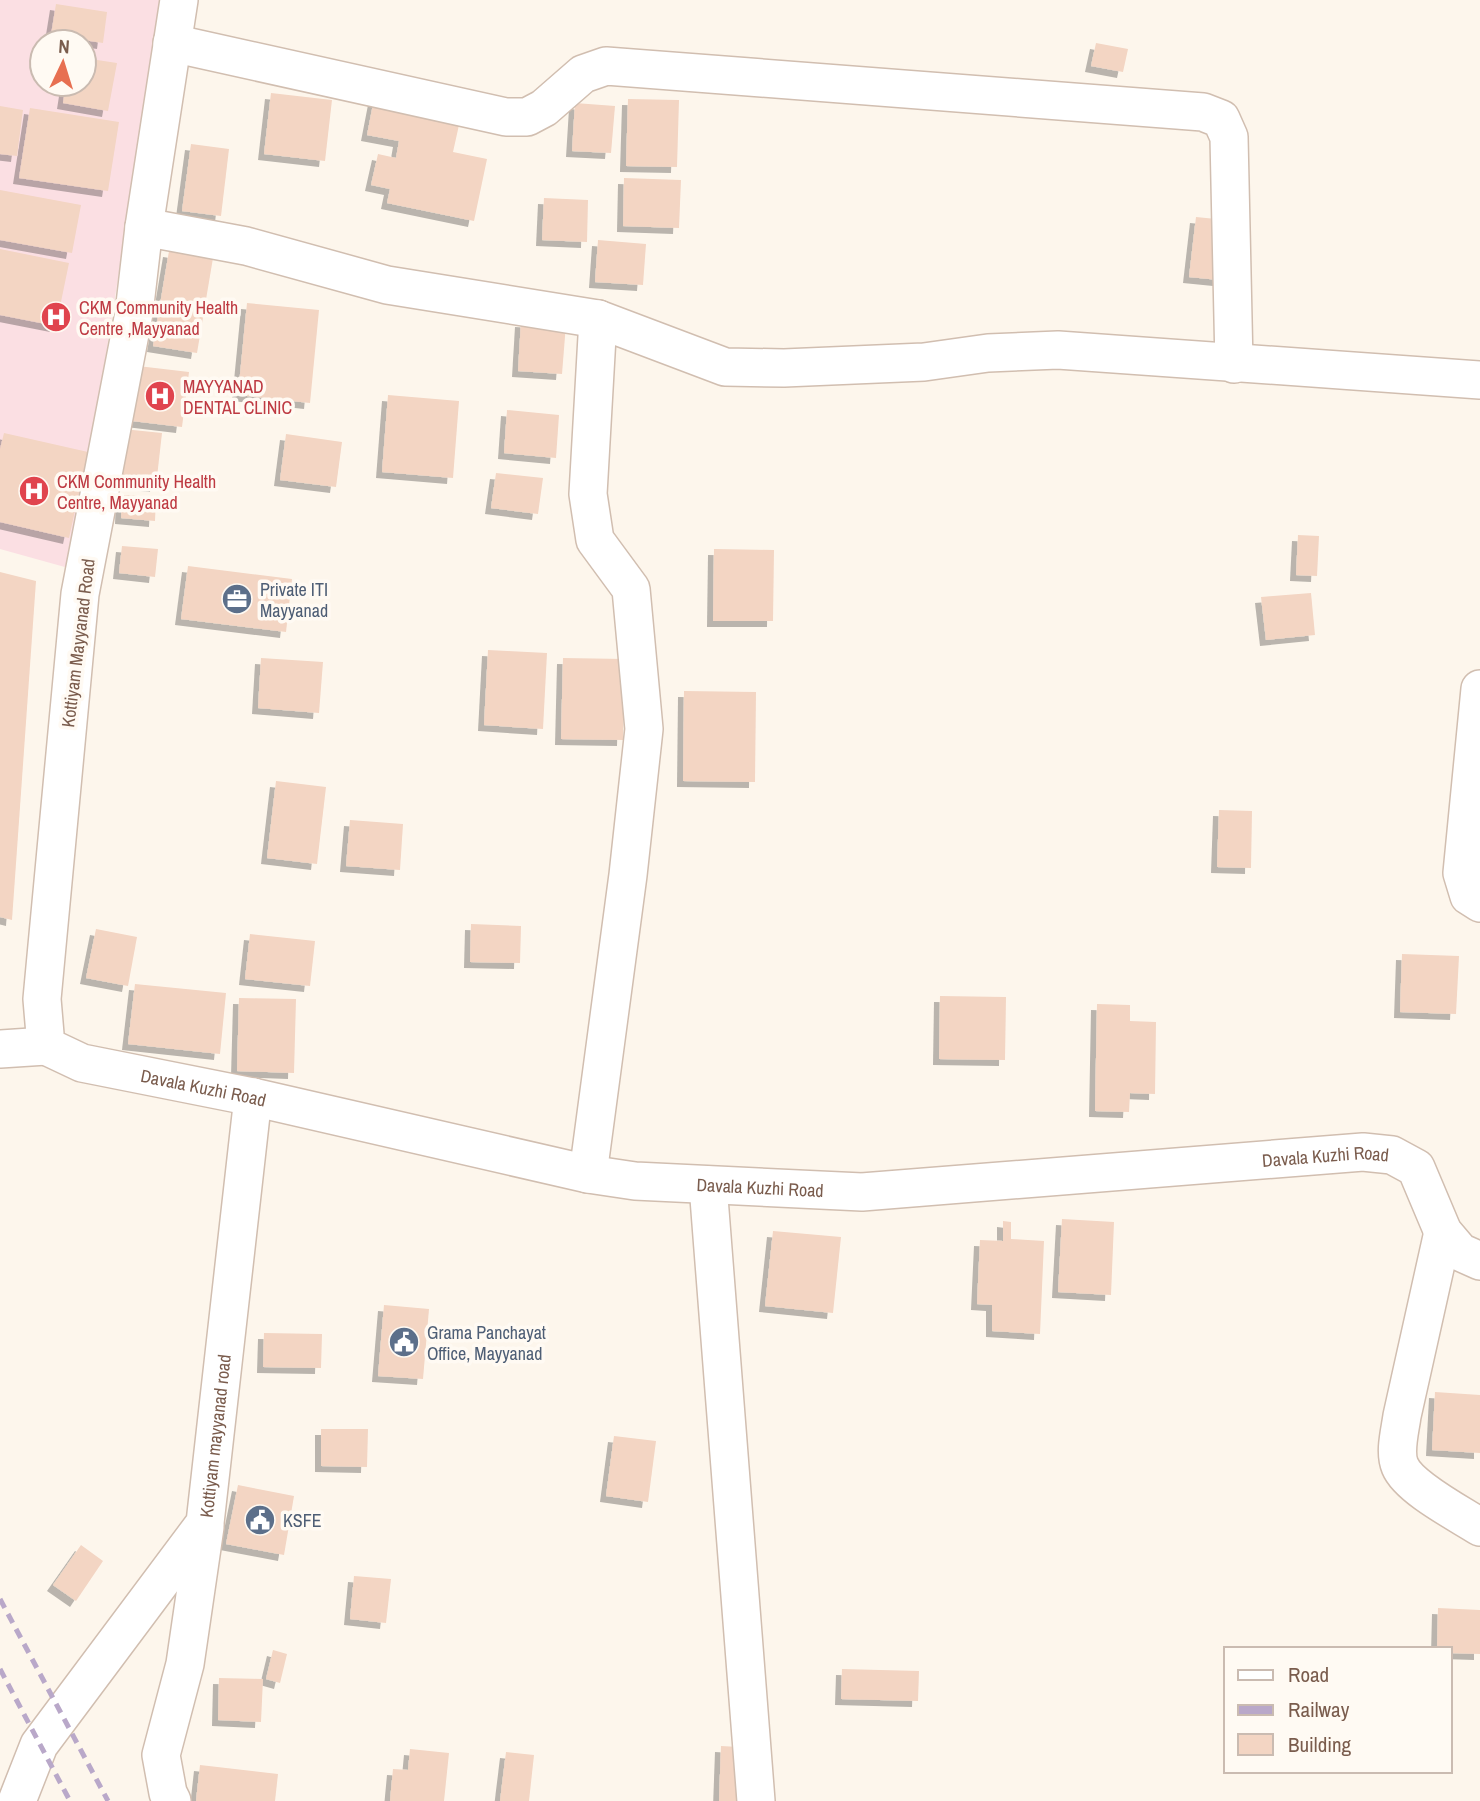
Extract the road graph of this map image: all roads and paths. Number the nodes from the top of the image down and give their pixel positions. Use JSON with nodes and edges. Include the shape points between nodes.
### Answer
{"nodes":[{"id":1,"x":179,"y":0,"type":"edge"},
{"id":2,"x":172,"y":43,"type":"junction"},
{"id":3,"x":144,"y":227,"type":"junction"},
{"id":4,"x":598,"y":318,"type":"junction"},
{"id":5,"x":1234,"y":363,"type":"junction"},
{"id":6,"x":1480,"y":380,"type":"edge"},
{"id":7,"x":1480,"y":689,"type":"edge"},
{"id":8,"x":1480,"y":903,"type":"edge"},
{"id":9,"x":46,"y":1046,"type":"junction"},
{"id":10,"x":0,"y":1049,"type":"edge"},
{"id":11,"x":253,"y":1097,"type":"junction"},
{"id":12,"x":588,"y":1174,"type":"junction"},
{"id":13,"x":708,"y":1185,"type":"junction"},
{"id":14,"x":1443,"y":1232,"type":"junction"},
{"id":15,"x":1480,"y":1261,"type":"edge"},
{"id":16,"x":205,"y":1523,"type":"junction"},
{"id":17,"x":1480,"y":1527,"type":"edge"},
{"id":18,"x":18,"y":1801,"type":"edge"},
{"id":19,"x":172,"y":1801,"type":"edge"},
{"id":20,"x":756,"y":1801,"type":"edge"}],
"edges":[{"from":1,"to":2,"type":"street","name":"Kottiyam Mayyanad Road"},
{"from":2,"to":3,"type":"street","name":"Kottiyam Mayyanad Road"},
{"from":2,"to":5,"type":"street","via":[[506,117],[527,117],[583,74],[606,66],[1203,111],[1221,119],[1229,137]]},
{"from":3,"to":4,"type":"street","via":[[246,246],[387,285]]},
{"from":3,"to":9,"type":"street","name":"Kottiyam Mayyanad Road","via":[[134,313],[80,594],[42,999]]},
{"from":4,"to":5,"type":"street","via":[[725,367],[924,362],[1058,350]]},
{"from":4,"to":12,"type":"street","via":[[588,494],[595,540],[631,589],[644,729]]},
{"from":5,"to":6,"type":"street"},
{"from":7,"to":8,"type":"street","via":[[1462,873],[1469,896]]},
{"from":9,"to":10,"type":"street"},
{"from":9,"to":11,"type":"street","name":"Davala Kuzhi Road","via":[[82,1063]]},
{"from":11,"to":12,"type":"street","name":"Davala Kuzhi Road"},
{"from":11,"to":16,"type":"street","name":"Kottiyam mayyanad road"},
{"from":12,"to":13,"type":"street","name":"Davala Kuzhi Road"},
{"from":13,"to":14,"type":"street","name":"Davala Kuzhi Road","via":[[862,1192],[1363,1152],[1392,1155],[1416,1168]]},
{"from":13,"to":20,"type":"street"},
{"from":14,"to":15,"type":"street","name":"Davala Kuzhi Road","via":[[1460,1252]]},
{"from":14,"to":17,"type":"street","via":[[1402,1416],[1400,1466],[1419,1488]]},
{"from":16,"to":18,"type":"street","name":"Kottiyam mayyanad road","via":[[39,1745]]},
{"from":16,"to":19,"type":"street","via":[[185,1664],[161,1755]]}]}
